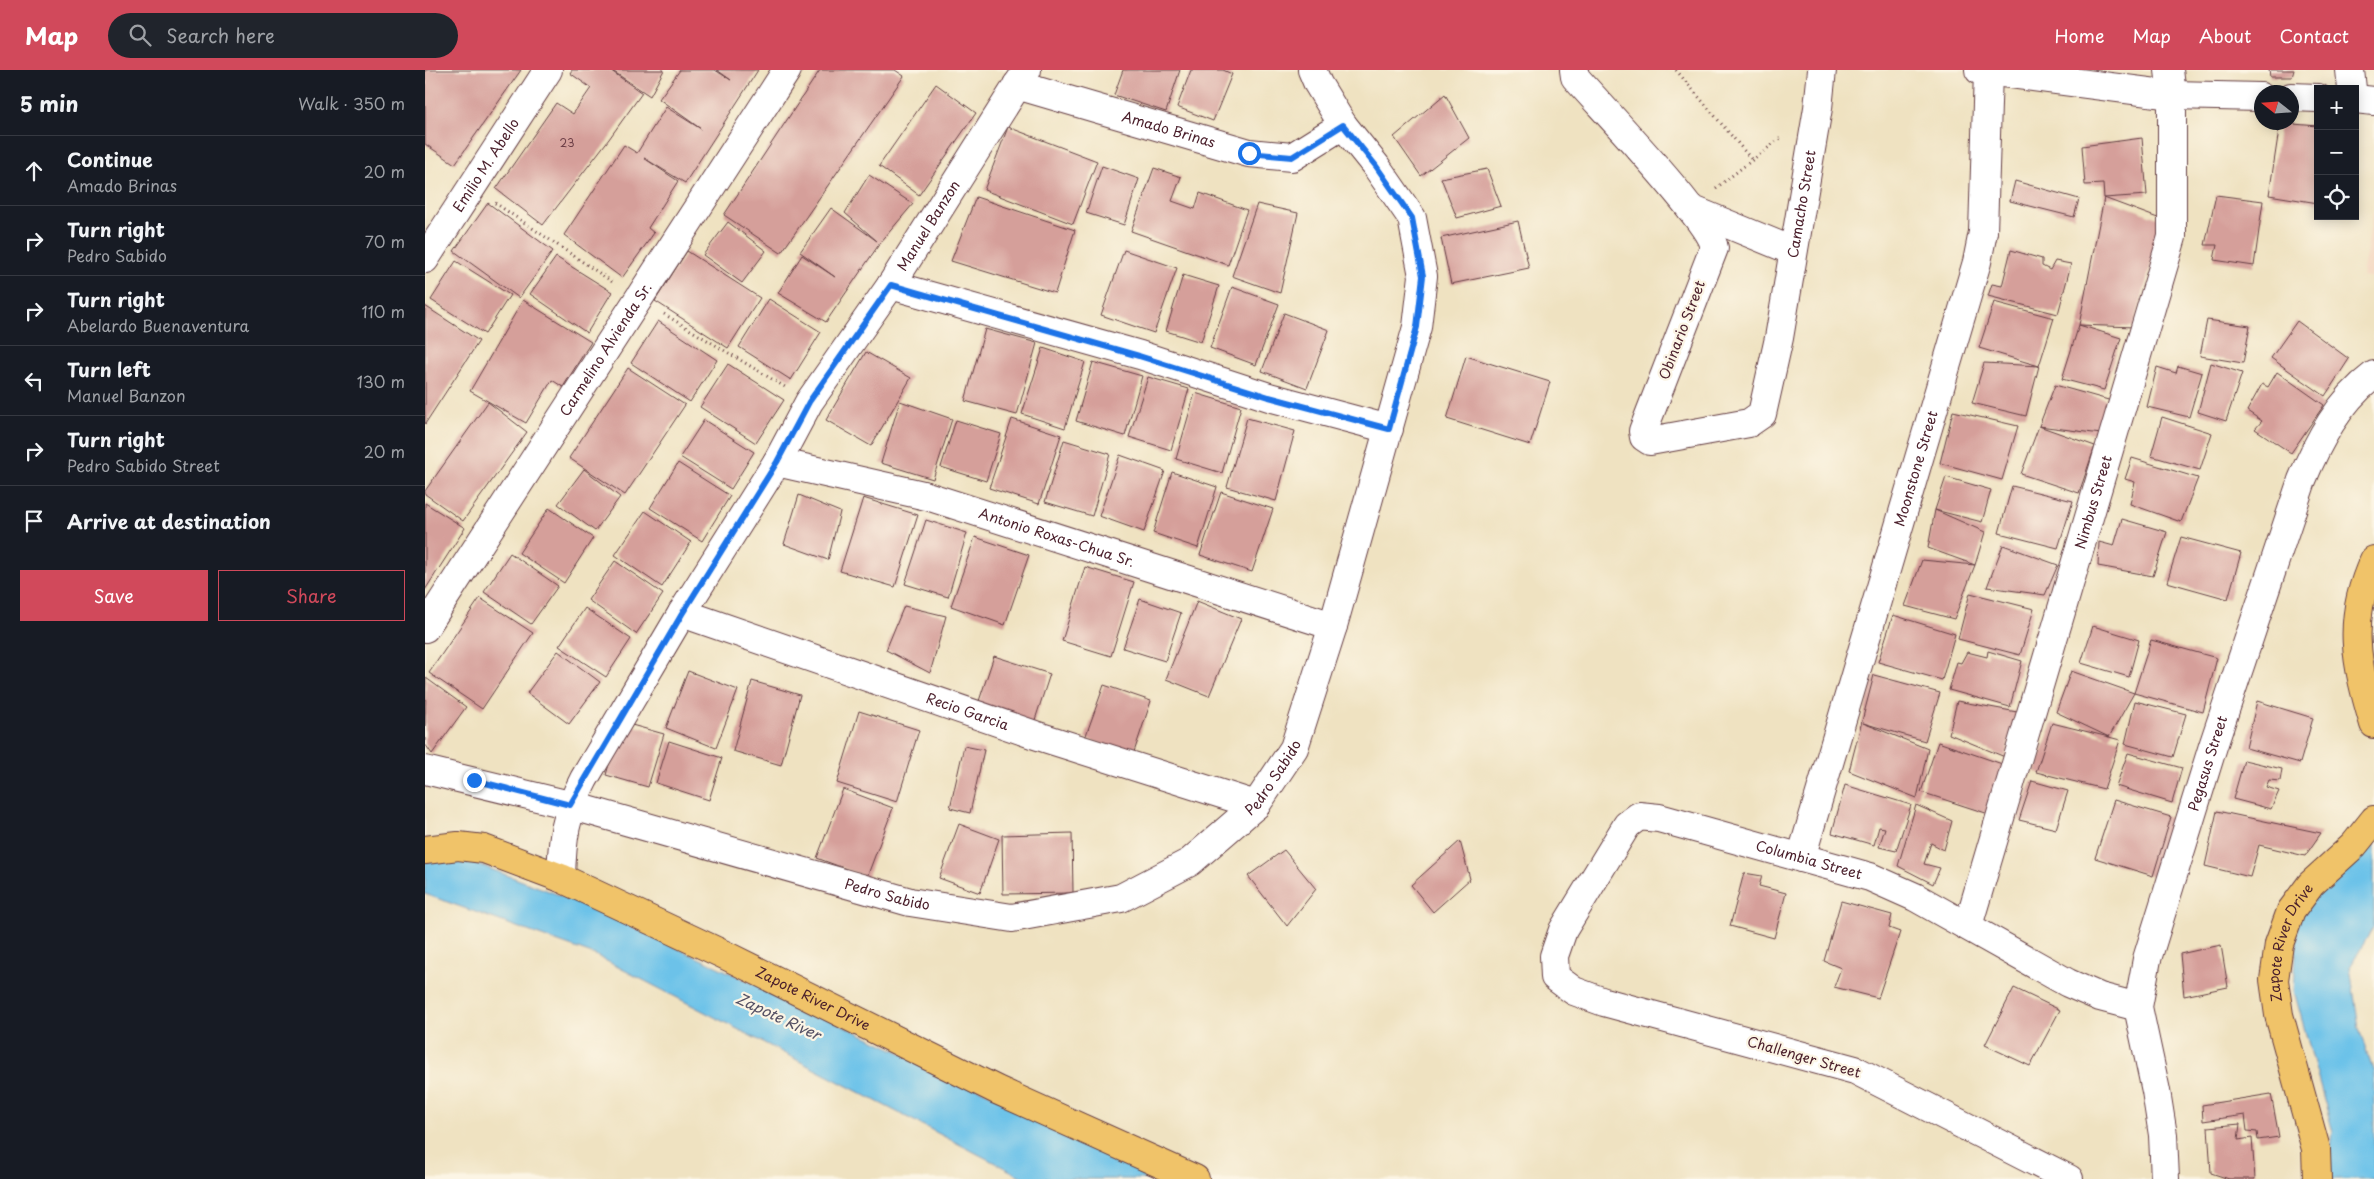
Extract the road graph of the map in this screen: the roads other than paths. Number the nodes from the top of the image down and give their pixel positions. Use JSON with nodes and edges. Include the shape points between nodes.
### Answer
{"nodes":[{"id":1,"x":547,"y":70,"type":"edge"},
{"id":2,"x":787,"y":70,"type":"edge"},
{"id":3,"x":1312,"y":70,"type":"edge"},
{"id":4,"x":1574,"y":70,"type":"edge"},
{"id":5,"x":1821,"y":70,"type":"edge"},
{"id":6,"x":2350,"y":70,"type":"edge"},
{"id":7,"x":1984,"y":71,"type":"edge"},
{"id":8,"x":1022,"y":77,"type":"edge"},
{"id":9,"x":2170,"y":82,"type":"edge"},
{"id":10,"x":2352,"y":85,"type":"edge"},
{"id":11,"x":2254,"y":96,"type":"edge"},
{"id":12,"x":2299,"y":97,"type":"edge"},
{"id":13,"x":2314,"y":98,"type":"edge"},
{"id":14,"x":2359,"y":99,"type":"edge"},
{"id":15,"x":2374,"y":101,"type":"edge"},
{"id":16,"x":1343,"y":125,"type":"junction"},
{"id":17,"x":1691,"y":209,"type":"junction"},
{"id":18,"x":1793,"y":251,"type":"junction"},
{"id":19,"x":425,"y":259,"type":"edge"},
{"id":20,"x":891,"y":285,"type":"junction"},
{"id":21,"x":1779,"y":338,"type":"joint"},
{"id":22,"x":2374,"y":375,"type":"edge"},
{"id":23,"x":1389,"y":429,"type":"junction"},
{"id":24,"x":777,"y":462,"type":"junction"},
{"id":25,"x":2374,"y":560,"type":"edge"},
{"id":26,"x":682,"y":614,"type":"junction"},
{"id":27,"x":1333,"y":626,"type":"junction"},
{"id":28,"x":425,"y":628,"type":"edge"},
{"id":29,"x":2374,"y":724,"type":"edge"},
{"id":30,"x":425,"y":770,"type":"edge"},
{"id":31,"x":570,"y":805,"type":"junction"},
{"id":32,"x":1256,"y":805,"type":"junction"},
{"id":33,"x":2374,"y":820,"type":"edge"},
{"id":34,"x":425,"y":850,"type":"edge"},
{"id":35,"x":1801,"y":858,"type":"junction"},
{"id":36,"x":561,"y":878,"type":"junction"},
{"id":37,"x":1968,"y":926,"type":"junction"},
{"id":38,"x":1555,"y":977,"type":"joint"},
{"id":39,"x":2138,"y":1008,"type":"junction"},
{"id":40,"x":1195,"y":1179,"type":"edge"},
{"id":41,"x":2069,"y":1179,"type":"edge"},
{"id":42,"x":2165,"y":1179,"type":"edge"},
{"id":43,"x":2317,"y":1179,"type":"edge"}],
"edges":[{"from":1,"to":19,"type":"street","name":"Emilio M. Abello"},
{"from":2,"to":28,"type":"street","name":"Carmelino Alvienda Sr."},
{"from":3,"to":16,"type":"street","name":"Pedro Sabido"},
{"from":4,"to":17,"type":"street","name":"Obinario Street","via":[[1575,77]]},
{"from":5,"to":18,"type":"street","name":"Camacho Street","via":[[1818,108]]},
{"from":6,"to":10,"type":"street"},
{"from":7,"to":9,"type":"street"},
{"from":7,"to":35,"type":"street","name":"Moonstone Street","via":[[1983,232],[1977,262]]},
{"from":8,"to":16,"type":"street","name":"Amado Brinas","via":[[1249,153],[1292,157]]},
{"from":8,"to":20,"type":"street","name":"Manuel Banzon"},
{"from":9,"to":11,"type":"street"},
{"from":9,"to":37,"type":"street","name":"Nimbus Street","via":[[2172,237]]},
{"from":12,"to":13,"type":"street"},
{"from":14,"to":15,"type":"street"},
{"from":16,"to":23,"type":"street","name":"Pedro Sabido","via":[[1412,218],[1423,276],[1417,327]]},
{"from":17,"to":18,"type":"street"},
{"from":17,"to":21,"type":"street","name":"Obinario Street","via":[[1715,248],[1643,431],[1644,437],[1650,441],[1749,423],[1758,418],[1765,408]]},
{"from":18,"to":21,"type":"street","name":"Camacho Street"},
{"from":20,"to":23,"type":"street","via":[[1269,397]]},
{"from":20,"to":24,"type":"street","name":"Manuel Banzon","via":[[809,402]]},
{"from":22,"to":39,"type":"street","name":"Pegasus Street","via":[[2328,427],[2302,480],[2213,746],[2147,959]]},
{"from":23,"to":27,"type":"street","name":"Pedro Sabido"},
{"from":24,"to":26,"type":"street","name":"Manuel Banzon"},
{"from":24,"to":27,"type":"street","name":"Antonio Roxas-Chua Sr.","via":[[927,496]]},
{"from":25,"to":29,"type":"main road","via":[[2357,610],[2356,648]]},
{"from":26,"to":31,"type":"street","name":"Manuel Banzon"},
{"from":26,"to":32,"type":"street","name":"Recio Garcia","via":[[1035,735]]},
{"from":27,"to":32,"type":"street","name":"Pedro Sabido","via":[[1294,748]]},
{"from":30,"to":31,"type":"street","name":"Pedro Sabido"},
{"from":31,"to":32,"type":"street","name":"Pedro Sabido","via":[[910,902],[1012,918],[1121,898],[1190,862]]},
{"from":31,"to":36,"type":"street","name":"Manuel Banzon","via":[[562,848]]},
{"from":33,"to":43,"type":"main road","name":"Zapote River Drive","via":[[2354,845],[2311,884],[2291,911],[2279,944],[2274,980],[2279,1015],[2316,1149]]},
{"from":34,"to":36,"type":"main road","name":"Zapote River Drive","via":[[457,846],[485,849]]},
{"from":35,"to":37,"type":"street","name":"Columbia Street","via":[[1870,877]]},
{"from":35,"to":38,"type":"street","name":"Columbia Street","via":[[1678,822],[1639,816],[1616,841],[1563,930],[1554,956]]},
{"from":36,"to":40,"type":"main road","name":"Zapote River Drive","via":[[997,1090]]},
{"from":37,"to":39,"type":"street","name":"Columbia Street","via":[[2068,983]]},
{"from":38,"to":41,"type":"street","name":"Challenger Street","via":[[1574,992],[1604,1002],[1855,1070]]},
{"from":39,"to":42,"type":"street","name":"Pegasus Street","via":[[2163,1135]]}]}
